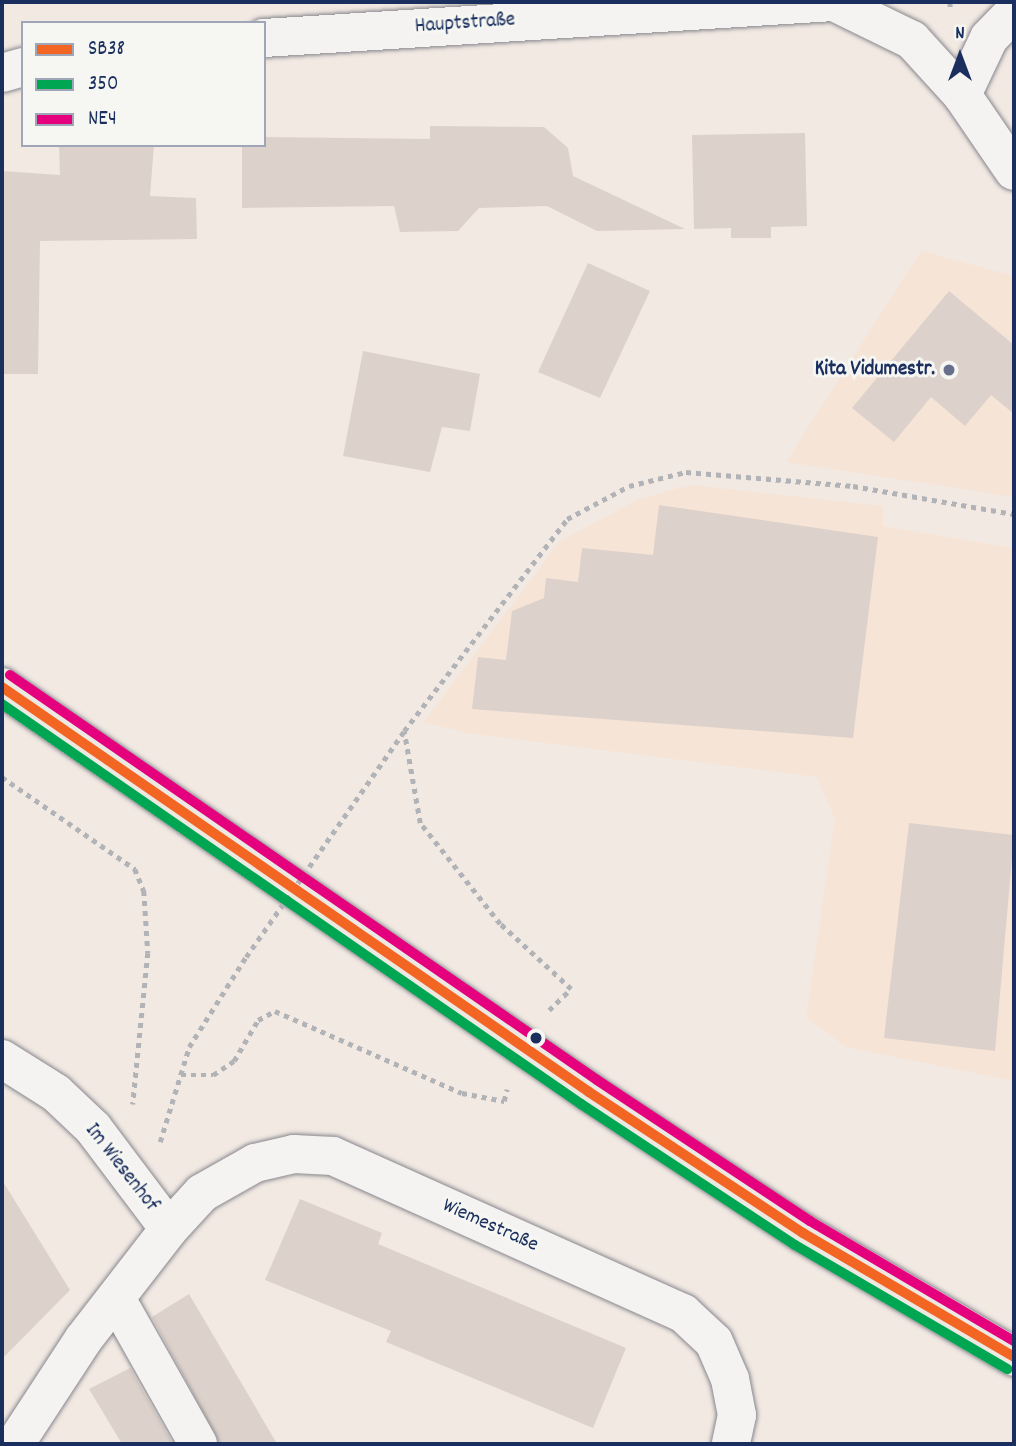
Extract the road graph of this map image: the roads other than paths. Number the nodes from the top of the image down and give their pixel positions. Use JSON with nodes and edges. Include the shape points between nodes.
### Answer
{"nodes":[{"id":1,"x":834,"y":2,"type":"edge"},
{"id":2,"x":1014,"y":12,"type":"edge"},
{"id":3,"x":266,"y":38,"type":"edge"},
{"id":4,"x":21,"y":68,"type":"edge"},
{"id":5,"x":2,"y":73,"type":"edge"},
{"id":6,"x":962,"y":95,"type":"junction"},
{"id":7,"x":1014,"y":171,"type":"edge"},
{"id":8,"x":2,"y":687,"type":"edge"},
{"id":9,"x":2,"y":1059,"type":"edge"},
{"id":10,"x":169,"y":1229,"type":"junction"},
{"id":11,"x":117,"y":1300,"type":"junction"},
{"id":12,"x":1014,"y":1357,"type":"edge"},
{"id":13,"x":15,"y":1444,"type":"edge"},
{"id":14,"x":198,"y":1444,"type":"edge"},
{"id":15,"x":731,"y":1444,"type":"edge"}],
"edges":[{"from":1,"to":3,"type":"street","name":"Hauptstraße"},
{"from":1,"to":6,"type":"street","via":[[912,40]]},
{"from":2,"to":6,"type":"street","via":[[989,38]]},
{"from":4,"to":5,"type":"street"},
{"from":6,"to":7,"type":"street"},
{"from":8,"to":12,"type":"main road","via":[[589,1092],[803,1233]]},
{"from":9,"to":10,"type":"street","name":"Im Wiesenhof","via":[[56,1093],[93,1128]]},
{"from":10,"to":11,"type":"street","name":"Im Wiesenhof"},
{"from":10,"to":15,"type":"street","name":"Wiemestraße","via":[[202,1193],[256,1163],[293,1154],[333,1156],[683,1313],[714,1342],[730,1379],[737,1415]]},
{"from":11,"to":13,"type":"street"},
{"from":11,"to":14,"type":"street"}]}
